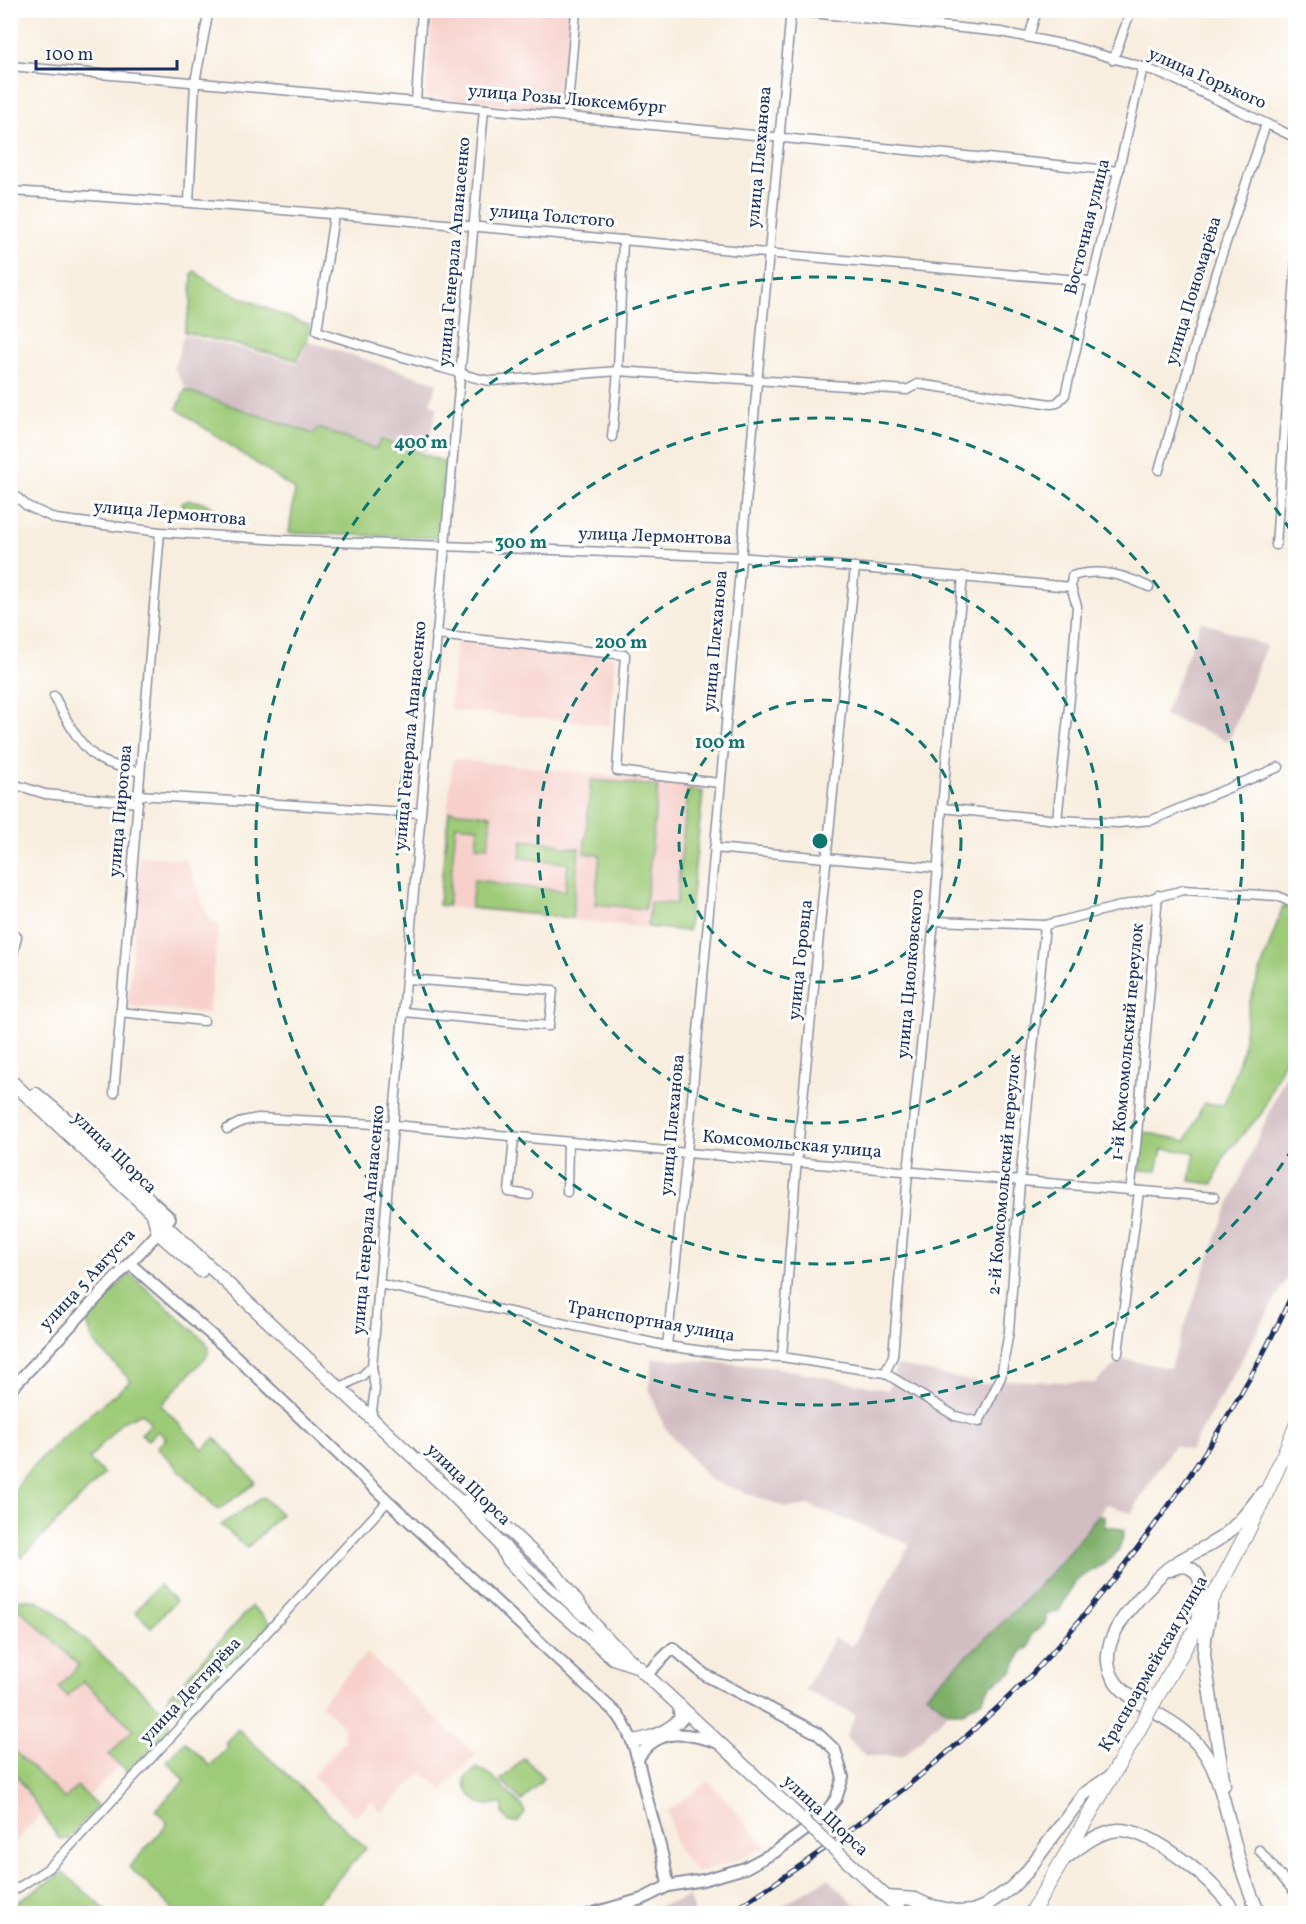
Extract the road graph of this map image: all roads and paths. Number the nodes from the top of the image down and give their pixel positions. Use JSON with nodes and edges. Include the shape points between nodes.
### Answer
{"nodes":[{"id":1,"x":209,"y":10,"type":"edge"},
{"id":2,"x":422,"y":10,"type":"edge"},
{"id":3,"x":576,"y":10,"type":"edge"},
{"id":4,"x":782,"y":10,"type":"edge"},
{"id":5,"x":1037,"y":10,"type":"edge"},
{"id":6,"x":1131,"y":10,"type":"edge"},
{"id":7,"x":790,"y":11,"type":"edge"},
{"id":8,"x":1029,"y":36,"type":"junction"},
{"id":9,"x":1113,"y":60,"type":"junction"},
{"id":10,"x":10,"y":66,"type":"edge"},
{"id":11,"x":1143,"y":67,"type":"junction"},
{"id":12,"x":195,"y":82,"type":"junction"},
{"id":13,"x":416,"y":102,"type":"junction"},
{"id":14,"x":484,"y":109,"type":"junction"},
{"id":15,"x":567,"y":117,"type":"junction"},
{"id":16,"x":1266,"y":124,"type":"junction"},
{"id":17,"x":779,"y":137,"type":"junction"},
{"id":18,"x":1296,"y":138,"type":"edge"},
{"id":19,"x":1119,"y":171,"type":"junction"},
{"id":20,"x":10,"y":192,"type":"edge"},
{"id":21,"x":189,"y":202,"type":"junction"},
{"id":22,"x":334,"y":215,"type":"junction"},
{"id":23,"x":473,"y":227,"type":"junction"},
{"id":24,"x":623,"y":240,"type":"junction"},
{"id":25,"x":768,"y":253,"type":"junction"},
{"id":26,"x":1296,"y":262,"type":"edge"},
{"id":27,"x":1091,"y":281,"type":"junction"},
{"id":28,"x":618,"y":371,"type":"junction"},
{"id":29,"x":460,"y":372,"type":"junction"},
{"id":30,"x":757,"y":381,"type":"junction"},
{"id":31,"x":612,"y":437,"type":"dead end"},
{"id":32,"x":1158,"y":470,"type":"dead end"},
{"id":33,"x":10,"y":491,"type":"edge"},
{"id":34,"x":160,"y":532,"type":"junction"},
{"id":35,"x":1276,"y":545,"type":"dead end"},
{"id":36,"x":444,"y":546,"type":"junction"},
{"id":37,"x":740,"y":557,"type":"junction"},
{"id":38,"x":855,"y":567,"type":"junction"},
{"id":39,"x":963,"y":576,"type":"junction"},
{"id":40,"x":1071,"y":587,"type":"junction"},
{"id":41,"x":1149,"y":587,"type":"dead end"},
{"id":42,"x":436,"y":635,"type":"junction"},
{"id":43,"x":54,"y":696,"type":"dead end"},
{"id":44,"x":1279,"y":767,"type":"dead end"},
{"id":45,"x":140,"y":772,"type":"junction"},
{"id":46,"x":10,"y":783,"type":"edge"},
{"id":47,"x":720,"y":783,"type":"junction"},
{"id":48,"x":138,"y":799,"type":"junction"},
{"id":49,"x":942,"y":808,"type":"junction"},
{"id":50,"x":420,"y":813,"type":"junction"},
{"id":51,"x":1057,"y":820,"type":"junction"},
{"id":52,"x":714,"y":848,"type":"junction"},
{"id":53,"x":828,"y":858,"type":"junction"},
{"id":54,"x":937,"y":868,"type":"junction"},
{"id":55,"x":1158,"y":895,"type":"junction"},
{"id":56,"x":1296,"y":905,"type":"edge"},
{"id":57,"x":934,"y":921,"type":"junction"},
{"id":58,"x":1045,"y":925,"type":"junction"},
{"id":59,"x":10,"y":931,"type":"edge"},
{"id":60,"x":10,"y":966,"type":"edge"},
{"id":61,"x":407,"y":978,"type":"junction"},
{"id":62,"x":120,"y":1012,"type":"junction"},
{"id":63,"x":404,"y":1012,"type":"junction"},
{"id":64,"x":204,"y":1021,"type":"dead end"},
{"id":65,"x":10,"y":1079,"type":"edge"},
{"id":66,"x":114,"y":1093,"type":"dead end"},
{"id":67,"x":395,"y":1125,"type":"junction"},
{"id":68,"x":227,"y":1129,"type":"dead end"},
{"id":69,"x":514,"y":1137,"type":"junction"},
{"id":70,"x":568,"y":1142,"type":"junction"},
{"id":71,"x":687,"y":1153,"type":"junction"},
{"id":72,"x":797,"y":1161,"type":"junction"},
{"id":73,"x":908,"y":1172,"type":"junction"},
{"id":74,"x":1020,"y":1182,"type":"junction"},
{"id":75,"x":1134,"y":1191,"type":"junction"},
{"id":76,"x":567,"y":1192,"type":"dead end"},
{"id":77,"x":529,"y":1195,"type":"dead end"},
{"id":78,"x":1214,"y":1197,"type":"dead end"},
{"id":79,"x":159,"y":1225,"type":"junction"},
{"id":80,"x":129,"y":1263,"type":"junction"},
{"id":81,"x":380,"y":1284,"type":"junction"},
{"id":82,"x":667,"y":1346,"type":"junction"},
{"id":83,"x":1118,"y":1353,"type":"dead end"},
{"id":84,"x":782,"y":1357,"type":"junction"},
{"id":85,"x":372,"y":1366,"type":"junction"},
{"id":86,"x":885,"y":1373,"type":"junction"},
{"id":87,"x":339,"y":1388,"type":"junction"},
{"id":88,"x":10,"y":1390,"type":"edge"},
{"id":89,"x":371,"y":1418,"type":"junction"},
{"id":90,"x":979,"y":1422,"type":"joint"},
{"id":91,"x":1296,"y":1426,"type":"edge"},
{"id":92,"x":1275,"y":1475,"type":"junction"},
{"id":93,"x":450,"y":1492,"type":"junction"},
{"id":94,"x":388,"y":1501,"type":"junction"},
{"id":95,"x":495,"y":1537,"type":"junction"},
{"id":96,"x":1150,"y":1585,"type":"junction"},
{"id":97,"x":1212,"y":1599,"type":"junction"},
{"id":98,"x":1196,"y":1629,"type":"junction"},
{"id":99,"x":601,"y":1633,"type":"junction"},
{"id":100,"x":643,"y":1671,"type":"junction"},
{"id":101,"x":678,"y":1705,"type":"junction"},
{"id":102,"x":633,"y":1741,"type":"junction"},
{"id":103,"x":722,"y":1745,"type":"junction"},
{"id":104,"x":639,"y":1757,"type":"junction"},
{"id":105,"x":1111,"y":1776,"type":"junction"},
{"id":106,"x":1227,"y":1807,"type":"junction"},
{"id":107,"x":1259,"y":1850,"type":"dead end"},
{"id":108,"x":1061,"y":1861,"type":"junction"},
{"id":109,"x":668,"y":1886,"type":"junction"},
{"id":110,"x":10,"y":1893,"type":"edge"},
{"id":111,"x":1296,"y":1894,"type":"edge"},
{"id":112,"x":887,"y":1897,"type":"junction"},
{"id":113,"x":590,"y":1914,"type":"edge"},
{"id":114,"x":891,"y":1914,"type":"edge"},
{"id":115,"x":905,"y":1914,"type":"edge"},
{"id":116,"x":1031,"y":1914,"type":"edge"},
{"id":117,"x":1236,"y":1914,"type":"edge"},
{"id":118,"x":1259,"y":1914,"type":"edge"}],
"edges":[{"from":1,"to":12,"type":"street"},
{"from":2,"to":13,"type":"street"},
{"from":3,"to":15,"type":"street"},
{"from":4,"to":7,"type":"street","name":"улица Горького"},
{"from":5,"to":8,"type":"street"},
{"from":6,"to":9,"type":"street"},
{"from":7,"to":8,"type":"street","name":"улица Горького"},
{"from":7,"to":17,"type":"street","name":"улица Плеханова"},
{"from":8,"to":9,"type":"street","name":"улица Горького"},
{"from":9,"to":11,"type":"street","name":"улица Горького"},
{"from":10,"to":12,"type":"street","name":"улица Розы Люксембург"},
{"from":11,"to":16,"type":"street","name":"улица Горького"},
{"from":11,"to":19,"type":"street","name":"Восточная улица"},
{"from":12,"to":13,"type":"street","name":"улица Розы Люксембург"},
{"from":12,"to":21,"type":"street"},
{"from":13,"to":14,"type":"street","name":"улица Розы Люксембург"},
{"from":14,"to":15,"type":"street","name":"улица Розы Люксембург"},
{"from":14,"to":23,"type":"street","name":"улица Генерала Апанасенко"},
{"from":15,"to":17,"type":"street","name":"улица Розы Люксембург"},
{"from":16,"to":18,"type":"street","name":"улица Горького"},
{"from":16,"to":32,"type":"street","name":"улица Пономарёва","via":[[1216,272]]},
{"from":17,"to":19,"type":"street","name":"улица Розы Люксембург"},
{"from":17,"to":25,"type":"street","name":"улица Плеханова"},
{"from":19,"to":27,"type":"street","name":"Восточная улица"},
{"from":20,"to":21,"type":"street","name":"улица Толстого"},
{"from":21,"to":22,"type":"street","name":"улица Толстого"},
{"from":22,"to":23,"type":"street","name":"улица Толстого"},
{"from":22,"to":29,"type":"street","via":[[317,330]]},
{"from":23,"to":24,"type":"street","name":"улица Толстого"},
{"from":23,"to":29,"type":"street","name":"улица Генерала Апанасенко"},
{"from":24,"to":25,"type":"street","name":"улица Толстого"},
{"from":24,"to":28,"type":"street"},
{"from":25,"to":27,"type":"street","name":"улица Толстого"},
{"from":25,"to":30,"type":"street","name":"улица Плеханова"},
{"from":26,"to":35,"type":"street"},
{"from":27,"to":30,"type":"street","name":"Восточная улица","via":[[1065,394],[1058,403],[918,384],[907,390]]},
{"from":28,"to":29,"type":"street","via":[[491,381]]},
{"from":28,"to":30,"type":"street"},
{"from":28,"to":31,"type":"street"},
{"from":29,"to":36,"type":"street","name":"улица Генерала Апанасенко"},
{"from":30,"to":37,"type":"street","name":"улица Плеханова"},
{"from":33,"to":34,"type":"street","name":"улица Лермонтова","via":[[27,506],[56,519]]},
{"from":34,"to":36,"type":"street","name":"улица Лермонтова"},
{"from":34,"to":45,"type":"street","name":"улица Пирогова"},
{"from":36,"to":37,"type":"street","name":"улица Лермонтова"},
{"from":36,"to":42,"type":"street","name":"улица Генерала Апанасенко"},
{"from":37,"to":38,"type":"street","name":"улица Лермонтова"},
{"from":37,"to":47,"type":"street","name":"улица Плеханова"},
{"from":38,"to":39,"type":"street","name":"улица Лермонтова"},
{"from":38,"to":53,"type":"street","name":"улица Горовца"},
{"from":39,"to":40,"type":"street","name":"улица Лермонтова"},
{"from":39,"to":49,"type":"street","name":"улица Циолковского"},
{"from":40,"to":41,"type":"street","via":[[1072,576],[1088,572],[1127,577]]},
{"from":40,"to":51,"type":"street","via":[[1077,606]]},
{"from":42,"to":47,"type":"street","via":[[626,655],[617,771]]},
{"from":42,"to":50,"type":"street","name":"улица Генерала Апанасенко"},
{"from":43,"to":45,"type":"street","via":[[71,728],[102,761]]},
{"from":44,"to":51,"type":"street","via":[[1152,820]]},
{"from":45,"to":48,"type":"street","name":"улица Пирогова"},
{"from":46,"to":48,"type":"street","via":[[45,794]]},
{"from":47,"to":52,"type":"street","name":"улица Плеханова"},
{"from":48,"to":50,"type":"street"},
{"from":48,"to":62,"type":"street","name":"улица Пирогова"},
{"from":49,"to":51,"type":"street"},
{"from":49,"to":54,"type":"street","name":"улица Циолковского"},
{"from":50,"to":61,"type":"street","name":"улица Генерала Апанасенко"},
{"from":52,"to":53,"type":"street"},
{"from":52,"to":71,"type":"street","name":"улица Плеханова"},
{"from":53,"to":54,"type":"street"},
{"from":53,"to":72,"type":"street","name":"улица Горовца"},
{"from":54,"to":57,"type":"street","name":"улица Циолковского"},
{"from":55,"to":56,"type":"street","via":[[1184,890],[1278,896]]},
{"from":55,"to":58,"type":"street"},
{"from":55,"to":75,"type":"street","name":"1-й Комсомольский переулок"},
{"from":57,"to":58,"type":"street"},
{"from":57,"to":73,"type":"street","name":"улица Циолковского"},
{"from":58,"to":74,"type":"street","name":"2-й Комсомольский переулок"},
{"from":59,"to":60,"type":"street","via":[[17,937]]},
{"from":61,"to":63,"type":"street","name":"улица Генерала Апанасенко"},
{"from":61,"to":63,"type":"street","via":[[553,990],[549,1026]]},
{"from":62,"to":64,"type":"street"},
{"from":62,"to":66,"type":"street","name":"улица Пирогова"},
{"from":63,"to":67,"type":"street","name":"улица Генерала Апанасенко"},
{"from":65,"to":79,"type":"main road","name":"улица Щорса"},
{"from":65,"to":79,"type":"main road","via":[[42,1098],[149,1199]]},
{"from":67,"to":68,"type":"street","name":"Комсомольская улица","via":[[258,1118],[243,1120]]},
{"from":67,"to":69,"type":"street","name":"Комсомольская улица"},
{"from":67,"to":81,"type":"street","name":"улица Генерала Апанасенко"},
{"from":69,"to":70,"type":"street","name":"Комсомольская улица"},
{"from":69,"to":77,"type":"street","via":[[509,1192]]},
{"from":70,"to":71,"type":"street","name":"Комсомольская улица"},
{"from":70,"to":76,"type":"street"},
{"from":71,"to":72,"type":"street","name":"Комсомольская улица"},
{"from":71,"to":82,"type":"street","name":"улица Плеханова"},
{"from":72,"to":73,"type":"street","name":"Комсомольская улица"},
{"from":72,"to":84,"type":"street","name":"улица Горовца"},
{"from":73,"to":74,"type":"street","name":"Комсомольская улица"},
{"from":73,"to":86,"type":"street","name":"улица Циолковского","via":[[893,1356]]},
{"from":74,"to":75,"type":"street","name":"Комсомольская улица"},
{"from":74,"to":90,"type":"street","name":"2-й Комсомольский переулок","via":[[1009,1331],[1001,1377]]},
{"from":75,"to":78,"type":"street","name":"Комсомольская улица"},
{"from":75,"to":83,"type":"street","name":"1-й Комсомольский переулок"},
{"from":79,"to":80,"type":"street","name":"улица 5 Августа"},
{"from":79,"to":87,"type":"main road","name":"улица Щорса"},
{"from":80,"to":88,"type":"street","name":"улица 5 Августа"},
{"from":80,"to":94,"type":"street","via":[[232,1353]]},
{"from":81,"to":82,"type":"street","name":"Транспортная улица"},
{"from":81,"to":85,"type":"street","name":"улица Генерала Апанасенко"},
{"from":82,"to":84,"type":"street","name":"Транспортная улица"},
{"from":84,"to":86,"type":"street","name":"Транспортная улица"},
{"from":85,"to":87,"type":"street"},
{"from":85,"to":89,"type":"street","name":"улица Генерала Апанасенко","via":[[375,1389]]},
{"from":86,"to":90,"type":"street","name":"Транспортная улица","via":[[955,1416]]},
{"from":87,"to":89,"type":"main road","name":"улица Щорса"},
{"from":89,"to":93,"type":"main road","name":"улица Щорса"},
{"from":91,"to":92,"type":"main road","name":"Красноармейская улица"},
{"from":92,"to":96,"type":"main road","via":[[1236,1525],[1171,1564]]},
{"from":92,"to":97,"type":"main road","name":"Красноармейская улица"},
{"from":93,"to":95,"type":"main road","name":"улица Щорса"},
{"from":93,"to":99,"type":"main road","via":[[493,1516],[551,1569]]},
{"from":94,"to":102,"type":"street","via":[[609,1705],[626,1725]]},
{"from":94,"to":110,"type":"street","name":"улица Дегтярёва","via":[[63,1854]]},
{"from":95,"to":99,"type":"street","name":"улица Щорса"},
{"from":95,"to":100,"type":"main road","via":[[509,1561],[537,1591],[613,1658]]},
{"from":96,"to":98,"type":"main road","via":[[1174,1568],[1194,1570],[1201,1589]]},
{"from":96,"to":106,"type":"main road","via":[[1113,1636],[1109,1647],[1112,1678],[1124,1693],[1181,1728],[1199,1744],[1212,1765]]},
{"from":97,"to":98,"type":"main road","name":"Красноармейская улица"},
{"from":97,"to":106,"type":"main road","via":[[1204,1655]]},
{"from":98,"to":105,"type":"main road","name":"Красноармейская улица","bridge":true},
{"from":99,"to":100,"type":"main road","name":"улица Щорса"},
{"from":100,"to":101,"type":"main road","name":"улица Щорса"},
{"from":100,"to":109,"type":"street","via":[[673,1648],[705,1675],[817,1733],[835,1750],[843,1777],[831,1808],[775,1852],[745,1868]]},
{"from":101,"to":102,"type":"main road","via":[[681,1719],[675,1724],[660,1734]]},
{"from":101,"to":103,"type":"main road","name":"улица Щорса"},
{"from":102,"to":104,"type":"street"},
{"from":103,"to":104,"type":"street","via":[[696,1735],[664,1736],[651,1743]]},
{"from":103,"to":112,"type":"main road","name":"улица Щорса","bridge":true},
{"from":104,"to":109,"type":"street"},
{"from":105,"to":108,"type":"main road","name":"Красноармейская улица"},
{"from":105,"to":112,"type":"main road","via":[[1084,1794],[1026,1873],[985,1906],[960,1912],[915,1899]]},
{"from":106,"to":118,"type":"main road","via":[[1241,1865]]},
{"from":107,"to":111,"type":"street"},
{"from":108,"to":116,"type":"main road","name":"Красноармейская улица"},
{"from":108,"to":117,"type":"main road","via":[[1106,1833],[1128,1830],[1152,1841],[1199,1873],[1226,1898]]},
{"from":109,"to":113,"type":"street","via":[[648,1897]]},
{"from":112,"to":114,"type":"main road"},
{"from":112,"to":115,"type":"main road","name":"улица Щорса"}]}
